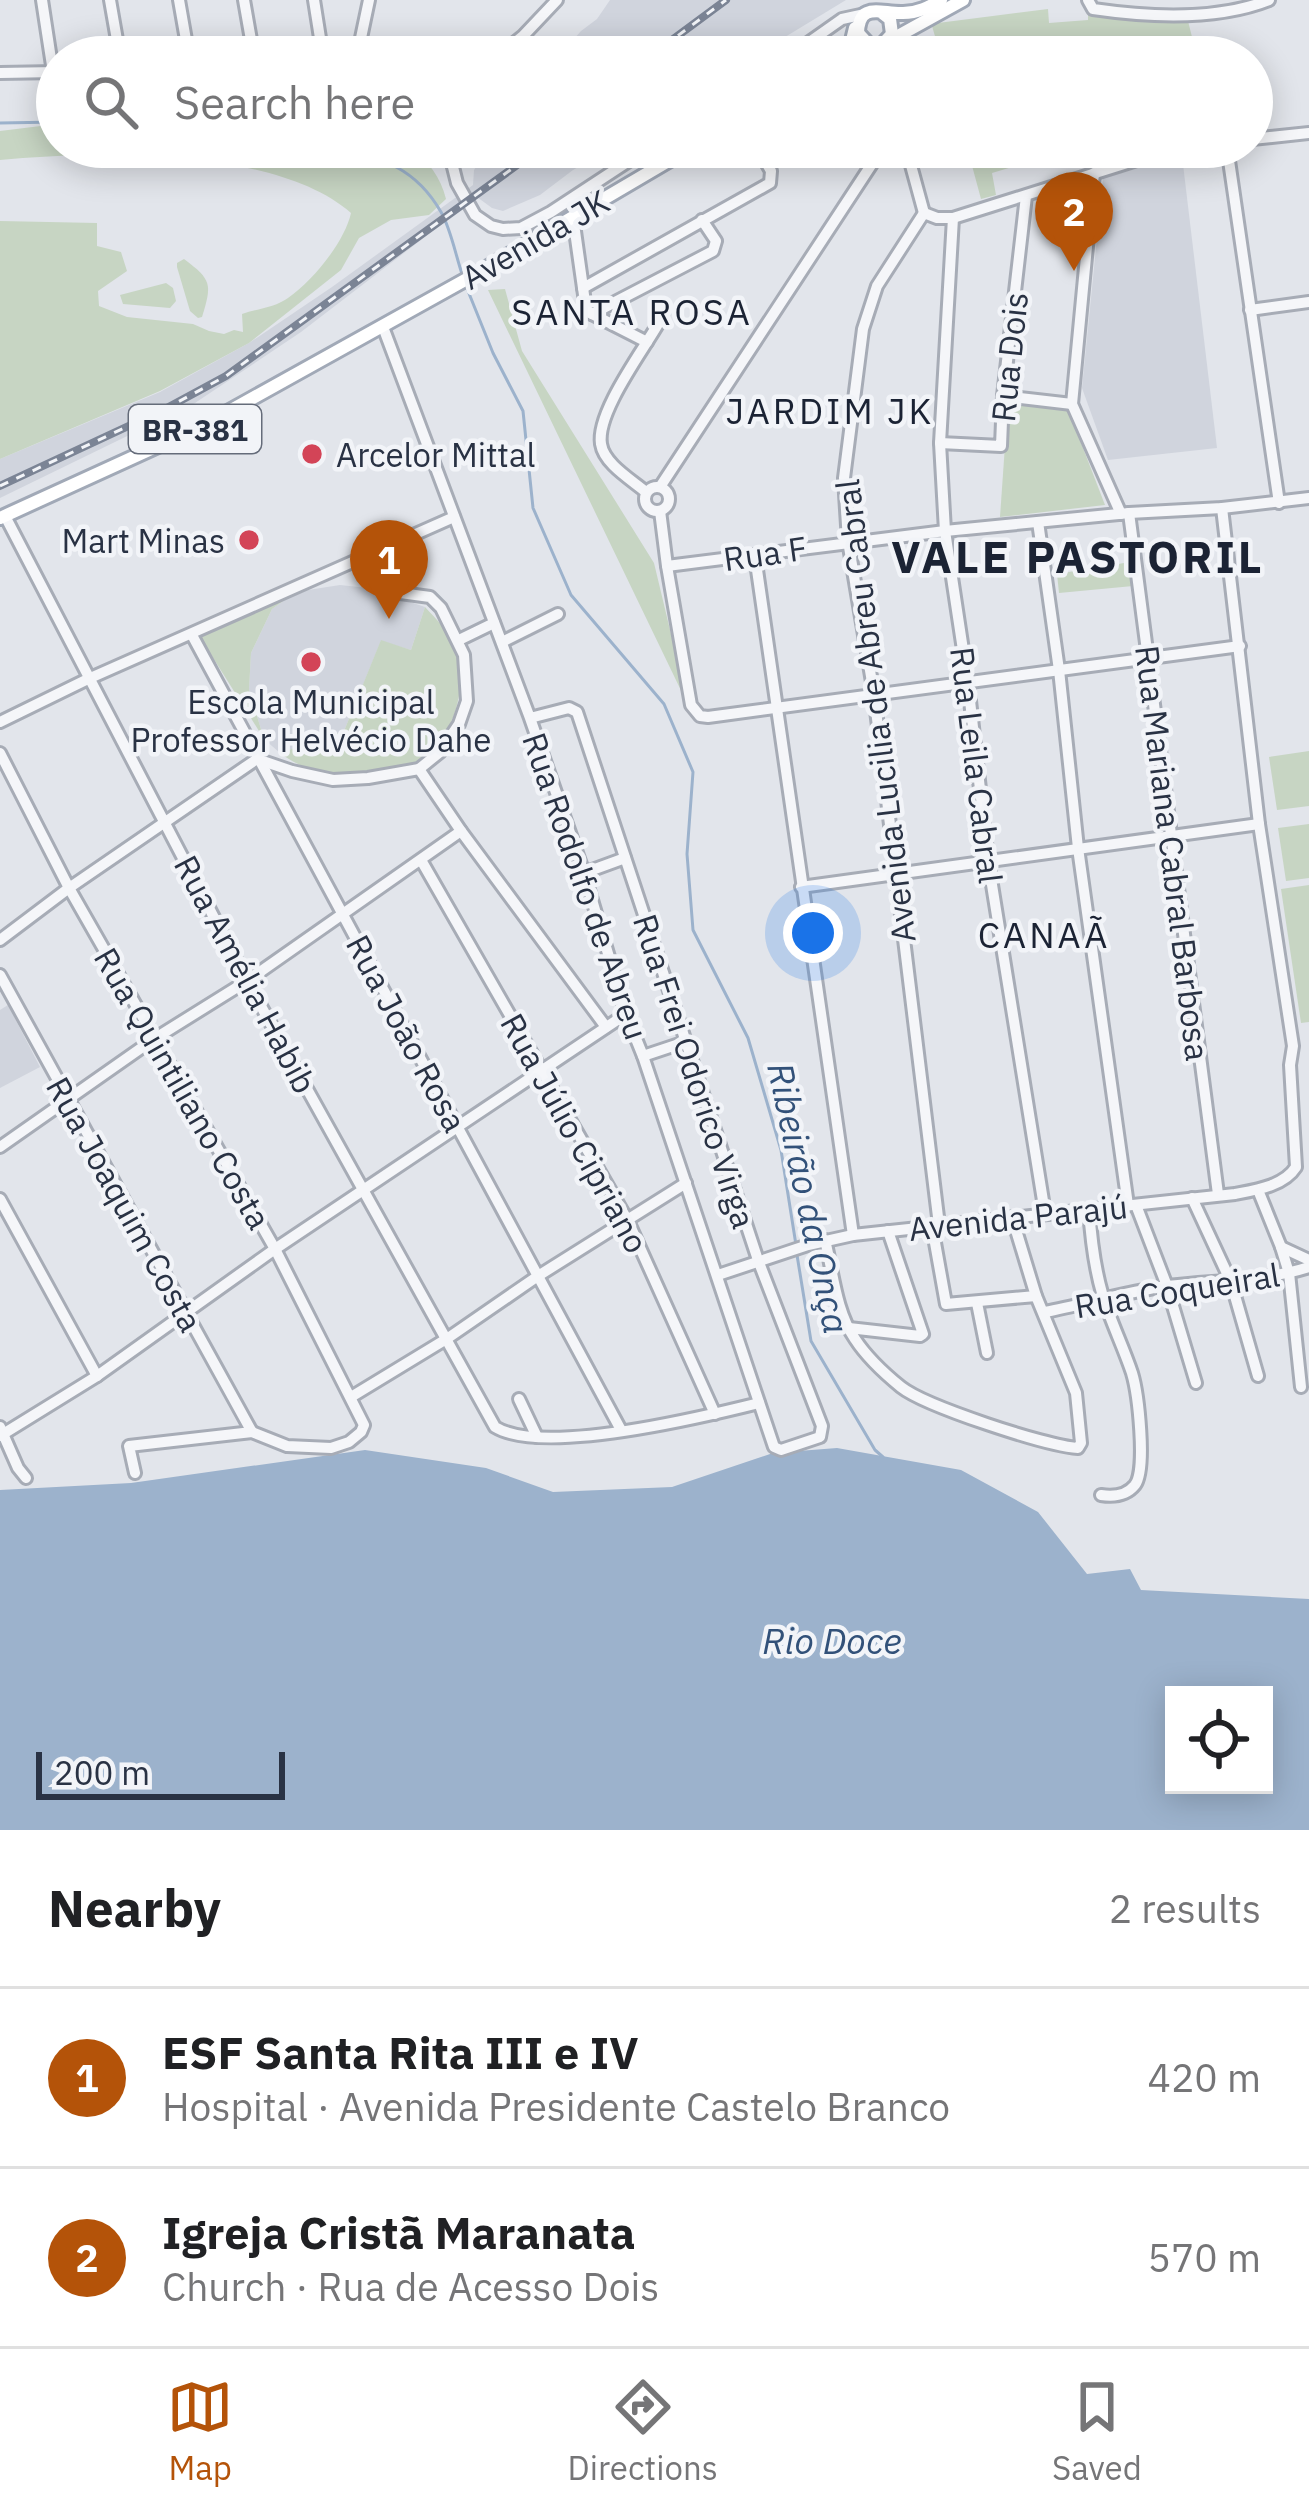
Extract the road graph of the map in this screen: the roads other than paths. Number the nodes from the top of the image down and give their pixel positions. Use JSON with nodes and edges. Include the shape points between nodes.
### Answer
{"nodes":[{"id":1,"x":42,"y":0,"type":"edge"},
{"id":2,"x":110,"y":0,"type":"edge"},
{"id":3,"x":179,"y":0,"type":"edge"},
{"id":4,"x":244,"y":0,"type":"edge"},
{"id":5,"x":314,"y":0,"type":"edge"},
{"id":6,"x":369,"y":0,"type":"edge"},
{"id":7,"x":538,"y":0,"type":"edge"},
{"id":8,"x":941,"y":0,"type":"edge"},
{"id":9,"x":963,"y":0,"type":"edge"},
{"id":10,"x":1269,"y":0,"type":"edge"},
{"id":11,"x":552,"y":5,"type":"edge"},
{"id":12,"x":1090,"y":5,"type":"edge"},
{"id":13,"x":881,"y":12,"type":"junction"},
{"id":14,"x":862,"y":18,"type":"junction"},
{"id":15,"x":48,"y":36,"type":"edge"},
{"id":16,"x":117,"y":36,"type":"edge"},
{"id":17,"x":185,"y":36,"type":"edge"},
{"id":18,"x":250,"y":36,"type":"edge"},
{"id":19,"x":320,"y":36,"type":"edge"},
{"id":20,"x":361,"y":36,"type":"edge"},
{"id":21,"x":524,"y":36,"type":"edge"},
{"id":22,"x":820,"y":36,"type":"edge"},
{"id":23,"x":862,"y":36,"type":"edge"},
{"id":24,"x":883,"y":36,"type":"edge"},
{"id":25,"x":892,"y":36,"type":"edge"},
{"id":26,"x":36,"y":72,"type":"edge"},
{"id":27,"x":0,"y":73,"type":"edge"},
{"id":28,"x":1309,"y":133,"type":"edge"},
{"id":29,"x":1273,"y":137,"type":"edge"},
{"id":30,"x":454,"y":168,"type":"edge"},
{"id":31,"x":618,"y":168,"type":"edge"},
{"id":32,"x":656,"y":168,"type":"edge"},
{"id":33,"x":768,"y":168,"type":"edge"},
{"id":34,"x":869,"y":168,"type":"edge"},
{"id":35,"x":911,"y":168,"type":"edge"},
{"id":36,"x":1110,"y":168,"type":"edge"},
{"id":37,"x":1230,"y":168,"type":"edge"},
{"id":38,"x":1094,"y":173,"type":"junction"},
{"id":39,"x":1026,"y":196,"type":"junction"},
{"id":40,"x":923,"y":213,"type":"junction"},
{"id":41,"x":573,"y":217,"type":"junction"},
{"id":42,"x":953,"y":218,"type":"junction"},
{"id":43,"x":702,"y":220,"type":"junction"},
{"id":44,"x":583,"y":289,"type":"junction"},
{"id":45,"x":1309,"y":302,"type":"edge"},
{"id":46,"x":1250,"y":310,"type":"junction"},
{"id":47,"x":592,"y":314,"type":"junction"},
{"id":48,"x":658,"y":324,"type":"dead end"},
{"id":49,"x":383,"y":327,"type":"junction"},
{"id":50,"x":647,"y":342,"type":"junction"},
{"id":51,"x":1003,"y":396,"type":"junction"},
{"id":52,"x":1072,"y":404,"type":"junction"},
{"id":53,"x":940,"y":443,"type":"junction"},
{"id":54,"x":660,"y":487,"type":"junction"},
{"id":55,"x":646,"y":492,"type":"junction"},
{"id":56,"x":1309,"y":498,"type":"edge"},
{"id":57,"x":1279,"y":502,"type":"junction"},
{"id":58,"x":1222,"y":508,"type":"junction"},
{"id":59,"x":660,"y":511,"type":"junction"},
{"id":60,"x":1125,"y":513,"type":"junction"},
{"id":61,"x":3,"y":517,"type":"edge"},
{"id":62,"x":454,"y":517,"type":"junction"},
{"id":63,"x":1038,"y":522,"type":"junction"},
{"id":64,"x":946,"y":531,"type":"junction"},
{"id":65,"x":848,"y":541,"type":"junction"},
{"id":66,"x":755,"y":556,"type":"junction"},
{"id":67,"x":354,"y":562,"type":"junction"},
{"id":68,"x":667,"y":566,"type":"junction"},
{"id":69,"x":558,"y":614,"type":"dead end"},
{"id":70,"x":494,"y":622,"type":"junction"},
{"id":71,"x":192,"y":635,"type":"junction"},
{"id":72,"x":459,"y":640,"type":"junction"},
{"id":73,"x":502,"y":642,"type":"junction"},
{"id":74,"x":1240,"y":646,"type":"junction"},
{"id":75,"x":1148,"y":657,"type":"junction"},
{"id":76,"x":1059,"y":670,"type":"junction"},
{"id":77,"x":88,"y":679,"type":"junction"},
{"id":78,"x":968,"y":682,"type":"junction"},
{"id":79,"x":874,"y":694,"type":"junction"},
{"id":80,"x":779,"y":708,"type":"junction"},
{"id":81,"x":530,"y":718,"type":"junction"},
{"id":82,"x":0,"y":722,"type":"edge"},
{"id":83,"x":0,"y":753,"type":"edge"},
{"id":84,"x":257,"y":759,"type":"junction"},
{"id":85,"x":419,"y":769,"type":"junction"},
{"id":86,"x":165,"y":822,"type":"junction"},
{"id":87,"x":1259,"y":824,"type":"junction"},
{"id":88,"x":461,"y":831,"type":"junction"},
{"id":89,"x":1170,"y":837,"type":"junction"},
{"id":90,"x":1078,"y":848,"type":"junction"},
{"id":91,"x":625,"y":858,"type":"junction"},
{"id":92,"x":421,"y":860,"type":"junction"},
{"id":93,"x":988,"y":860,"type":"junction"},
{"id":94,"x":584,"y":873,"type":"junction"},
{"id":95,"x":895,"y":875,"type":"junction"},
{"id":96,"x":801,"y":887,"type":"junction"},
{"id":97,"x":69,"y":888,"type":"junction"},
{"id":98,"x":343,"y":915,"type":"junction"},
{"id":99,"x":0,"y":940,"type":"edge"},
{"id":100,"x":0,"y":975,"type":"edge"},
{"id":101,"x":247,"y":981,"type":"junction"},
{"id":102,"x":626,"y":1014,"type":"junction"},
{"id":103,"x":606,"y":1027,"type":"junction"},
{"id":104,"x":154,"y":1039,"type":"junction"},
{"id":105,"x":685,"y":1042,"type":"junction"},
{"id":106,"x":1309,"y":1043,"type":"edge"},
{"id":107,"x":1293,"y":1046,"type":"junction"},
{"id":108,"x":643,"y":1056,"type":"junction"},
{"id":109,"x":543,"y":1071,"type":"junction"},
{"id":110,"x":66,"y":1099,"type":"junction"},
{"id":111,"x":458,"y":1126,"type":"junction"},
{"id":112,"x":0,"y":1147,"type":"edge"},
{"id":113,"x":686,"y":1183,"type":"junction"},
{"id":114,"x":364,"y":1189,"type":"junction"},
{"id":115,"x":1258,"y":1190,"type":"junction"},
{"id":116,"x":1218,"y":1194,"type":"junction"},
{"id":117,"x":1192,"y":1198,"type":"junction"},
{"id":118,"x":0,"y":1199,"type":"edge"},
{"id":119,"x":1132,"y":1205,"type":"junction"},
{"id":120,"x":1089,"y":1209,"type":"junction"},
{"id":121,"x":1045,"y":1213,"type":"junction"},
{"id":122,"x":1012,"y":1217,"type":"junction"},
{"id":123,"x":628,"y":1221,"type":"junction"},
{"id":124,"x":936,"y":1226,"type":"junction"},
{"id":125,"x":888,"y":1232,"type":"junction"},
{"id":126,"x":853,"y":1235,"type":"junction"},
{"id":127,"x":825,"y":1240,"type":"junction"},
{"id":128,"x":1281,"y":1246,"type":"junction"},
{"id":129,"x":275,"y":1249,"type":"junction"},
{"id":130,"x":758,"y":1260,"type":"junction"},
{"id":131,"x":1309,"y":1263,"type":"edge"},
{"id":132,"x":1289,"y":1273,"type":"junction"},
{"id":133,"x":718,"y":1275,"type":"junction"},
{"id":134,"x":538,"y":1276,"type":"junction"},
{"id":135,"x":1231,"y":1282,"type":"junction"},
{"id":136,"x":1167,"y":1286,"type":"junction"},
{"id":137,"x":1036,"y":1296,"type":"junction"},
{"id":138,"x":1104,"y":1300,"type":"junction"},
{"id":139,"x":977,"y":1303,"type":"junction"},
{"id":140,"x":1045,"y":1312,"type":"junction"},
{"id":141,"x":185,"y":1313,"type":"junction"},
{"id":142,"x":849,"y":1328,"type":"junction"},
{"id":143,"x":448,"y":1338,"type":"junction"},
{"id":144,"x":987,"y":1353,"type":"dead end"},
{"id":145,"x":97,"y":1376,"type":"junction"},
{"id":146,"x":1258,"y":1376,"type":"dead end"},
{"id":147,"x":1196,"y":1383,"type":"dead end"},
{"id":148,"x":1301,"y":1387,"type":"dead end"},
{"id":149,"x":351,"y":1397,"type":"junction"},
{"id":150,"x":519,"y":1399,"type":"dead end"},
{"id":151,"x":759,"y":1403,"type":"junction"},
{"id":152,"x":715,"y":1414,"type":"junction"},
{"id":153,"x":621,"y":1430,"type":"junction"},
{"id":154,"x":1,"y":1432,"type":"edge"},
{"id":155,"x":252,"y":1432,"type":"junction"},
{"id":156,"x":537,"y":1437,"type":"junction"},
{"id":157,"x":777,"y":1449,"type":"joint"},
{"id":158,"x":135,"y":1474,"type":"dead end"},
{"id":159,"x":26,"y":1478,"type":"dead end"},
{"id":160,"x":1101,"y":1495,"type":"dead end"}],
"edges":[{"from":1,"to":15,"type":"street"},
{"from":2,"to":16,"type":"street"},
{"from":3,"to":17,"type":"street"},
{"from":4,"to":18,"type":"street"},
{"from":5,"to":19,"type":"street"},
{"from":6,"to":20,"type":"street"},
{"from":7,"to":11,"type":"street"},
{"from":8,"to":13,"type":"main road","via":[[920,11]]},
{"from":9,"to":25,"type":"main road"},
{"from":10,"to":12,"type":"street","via":[[1220,13]]},
{"from":11,"to":21,"type":"street"},
{"from":13,"to":14,"type":"main road"},
{"from":13,"to":24,"type":"main road","via":[[893,26]]},
{"from":14,"to":22,"type":"street","via":[[842,19]]},
{"from":14,"to":23,"type":"main road"},
{"from":26,"to":27,"type":"street"},
{"from":28,"to":29,"type":"street"},
{"from":30,"to":31,"type":"street","via":[[475,215],[503,229],[521,228]]},
{"from":32,"to":41,"type":"main road","name":"Avenida JK","number":"BR-381"},
{"from":33,"to":43,"type":"street","via":[[770,183]]},
{"from":34,"to":54,"type":"street"},
{"from":35,"to":40,"type":"street"},
{"from":36,"to":38,"type":"street"},
{"from":37,"to":46,"type":"street"},
{"from":38,"to":39,"type":"street"},
{"from":38,"to":52,"type":"street"},
{"from":39,"to":42,"type":"street"},
{"from":39,"to":51,"type":"street","name":"Rua Dois"},
{"from":40,"to":42,"type":"street"},
{"from":40,"to":65,"type":"street","name":"Avenida Lucilia de Abreu Cabral","via":[[877,286],[863,329],[844,478]]},
{"from":41,"to":44,"type":"street"},
{"from":41,"to":49,"type":"main road","name":"Avenida JK","number":"BR-381"},
{"from":42,"to":53,"type":"street","name":"Rua Leila Cabral"},
{"from":43,"to":44,"type":"street"},
{"from":43,"to":47,"type":"street","via":[[716,241],[713,251]]},
{"from":44,"to":47,"type":"street"},
{"from":45,"to":46,"type":"street"},
{"from":46,"to":57,"type":"street"},
{"from":47,"to":50,"type":"street"},
{"from":48,"to":50,"type":"street"},
{"from":49,"to":61,"type":"main road","number":"BR-381","via":[[206,424]]},
{"from":49,"to":62,"type":"street","name":"Rua Rodolfo de Abreu"},
{"from":50,"to":55,"type":"street","via":[[609,407],[600,443]]},
{"from":51,"to":52,"type":"street"},
{"from":51,"to":53,"type":"street","name":"Rua Dois","via":[[1000,446]]},
{"from":52,"to":60,"type":"street","name":"Rua Mariana Cabral Barbosa"},
{"from":53,"to":64,"type":"street","name":"Rua Leila Cabral"},
{"from":54,"to":55,"type":"street"},
{"from":54,"to":59,"type":"street","via":[[669,498]]},
{"from":55,"to":59,"type":"street","via":[[648,508]]},
{"from":56,"to":57,"type":"street","name":"Rua F"},
{"from":57,"to":58,"type":"street","name":"Rua F"},
{"from":58,"to":60,"type":"street","name":"Rua F"},
{"from":58,"to":74,"type":"street"},
{"from":59,"to":68,"type":"street"},
{"from":60,"to":63,"type":"street","name":"Rua F"},
{"from":60,"to":75,"type":"street","name":"Rua Mariana Cabral Barbosa"},
{"from":61,"to":77,"type":"street","name":"Rua Amélia Habib"},
{"from":62,"to":67,"type":"street"},
{"from":62,"to":70,"type":"street","name":"Rua Rodolfo de Abreu"},
{"from":63,"to":64,"type":"street","name":"Rua F"},
{"from":63,"to":76,"type":"street"},
{"from":64,"to":65,"type":"street","name":"Rua F"},
{"from":64,"to":78,"type":"street","name":"Rua Leila Cabral"},
{"from":65,"to":66,"type":"street","name":"Rua F"},
{"from":65,"to":79,"type":"street","name":"Avenida Lucilia de Abreu Cabral"},
{"from":66,"to":68,"type":"street","name":"Rua F"},
{"from":66,"to":80,"type":"street"},
{"from":67,"to":71,"type":"street"},
{"from":67,"to":72,"type":"street","via":[[393,592],[430,597]]},
{"from":68,"to":80,"type":"street","via":[[694,711],[708,717]]},
{"from":69,"to":73,"type":"street"},
{"from":70,"to":72,"type":"street"},
{"from":70,"to":73,"type":"street","name":"Rua Rodolfo de Abreu"},
{"from":71,"to":77,"type":"street"},
{"from":71,"to":84,"type":"street","name":"Rua João Rosa"},
{"from":72,"to":85,"type":"street","via":[[467,701],[440,752]]},
{"from":73,"to":81,"type":"street","name":"Rua Rodolfo de Abreu"},
{"from":74,"to":75,"type":"street"},
{"from":74,"to":87,"type":"street"},
{"from":75,"to":76,"type":"street"},
{"from":75,"to":89,"type":"street","name":"Rua Mariana Cabral Barbosa"},
{"from":76,"to":78,"type":"street"},
{"from":76,"to":90,"type":"street"},
{"from":77,"to":82,"type":"street"},
{"from":77,"to":86,"type":"street","name":"Rua Amélia Habib"},
{"from":78,"to":79,"type":"street"},
{"from":78,"to":93,"type":"street","name":"Rua Leila Cabral"},
{"from":79,"to":80,"type":"street"},
{"from":79,"to":95,"type":"street","name":"Avenida Lucilia de Abreu Cabral"},
{"from":80,"to":96,"type":"street"},
{"from":81,"to":91,"type":"street","name":"Rua Frei Odorico Virga","via":[[574,709]]},
{"from":81,"to":94,"type":"street","name":"Rua Rodolfo de Abreu"},
{"from":83,"to":97,"type":"street","name":"Rua Quintiliano Costa"},
{"from":84,"to":85,"type":"street","via":[[332,780]]},
{"from":84,"to":86,"type":"street"},
{"from":84,"to":98,"type":"street","name":"Rua João Rosa"},
{"from":85,"to":88,"type":"street"},
{"from":86,"to":97,"type":"street"},
{"from":86,"to":101,"type":"street","name":"Rua Amélia Habib"},
{"from":87,"to":89,"type":"street"},
{"from":87,"to":107,"type":"street"},
{"from":88,"to":92,"type":"street"},
{"from":88,"to":103,"type":"street"},
{"from":89,"to":90,"type":"street"},
{"from":89,"to":116,"type":"street","name":"Rua Mariana Cabral Barbosa"},
{"from":90,"to":93,"type":"street"},
{"from":90,"to":119,"type":"street"},
{"from":91,"to":94,"type":"street"},
{"from":91,"to":105,"type":"street","name":"Rua Frei Odorico Virga"},
{"from":92,"to":98,"type":"street"},
{"from":92,"to":109,"type":"street","name":"Rua Júlio Cipriano"},
{"from":93,"to":95,"type":"street"},
{"from":93,"to":121,"type":"street","name":"Rua Leila Cabral"},
{"from":94,"to":102,"type":"street","name":"Rua Rodolfo de Abreu"},
{"from":95,"to":96,"type":"street"},
{"from":95,"to":124,"type":"street","name":"Avenida Lucilia de Abreu Cabral"},
{"from":96,"to":126,"type":"street"},
{"from":97,"to":99,"type":"street"},
{"from":97,"to":104,"type":"street","name":"Rua Quintiliano Costa"},
{"from":98,"to":101,"type":"street"},
{"from":98,"to":111,"type":"street","name":"Rua João Rosa"},
{"from":100,"to":110,"type":"street","name":"Rua Joaquim Costa"},
{"from":101,"to":104,"type":"street"},
{"from":101,"to":114,"type":"street","name":"Rua Amélia Habib"},
{"from":102,"to":103,"type":"street"},
{"from":102,"to":108,"type":"street","name":"Rua Rodolfo de Abreu"},
{"from":103,"to":109,"type":"street"},
{"from":104,"to":110,"type":"street"},
{"from":104,"to":129,"type":"street","name":"Rua Quintiliano Costa"},
{"from":105,"to":108,"type":"street"},
{"from":105,"to":130,"type":"street","name":"Rua Frei Odorico Virga"},
{"from":106,"to":107,"type":"street"},
{"from":107,"to":115,"type":"street","via":[[1296,1167]]},
{"from":108,"to":113,"type":"street","name":"Rua Rodolfo de Abreu"},
{"from":109,"to":111,"type":"street"},
{"from":109,"to":123,"type":"street","name":"Rua Júlio Cipriano"},
{"from":110,"to":112,"type":"street"},
{"from":110,"to":141,"type":"street","name":"Rua Joaquim Costa"},
{"from":111,"to":114,"type":"street"},
{"from":111,"to":134,"type":"street","name":"Rua João Rosa"},
{"from":113,"to":123,"type":"street"},
{"from":113,"to":133,"type":"street","name":"Rua Rodolfo de Abreu"},
{"from":114,"to":129,"type":"street"},
{"from":114,"to":143,"type":"street","name":"Rua Amélia Habib"},
{"from":115,"to":116,"type":"street","name":"Avenida Parajú"},
{"from":115,"to":128,"type":"street"},
{"from":116,"to":117,"type":"street","name":"Avenida Parajú"},
{"from":117,"to":119,"type":"street","name":"Avenida Parajú"},
{"from":117,"to":135,"type":"street"},
{"from":118,"to":145,"type":"street"},
{"from":119,"to":120,"type":"street","name":"Avenida Parajú"},
{"from":119,"to":136,"type":"street"},
{"from":120,"to":121,"type":"street","name":"Avenida Parajú"},
{"from":120,"to":138,"type":"street"},
{"from":121,"to":122,"type":"street","name":"Avenida Parajú"},
{"from":122,"to":124,"type":"street","name":"Avenida Parajú"},
{"from":122,"to":137,"type":"street"},
{"from":123,"to":134,"type":"street"},
{"from":123,"to":152,"type":"street","name":"Rua Júlio Cipriano"},
{"from":124,"to":125,"type":"street","name":"Avenida Parajú"},
{"from":124,"to":139,"type":"street","name":"Avenida Lucilia de Abreu Cabral","via":[[946,1304]]},
{"from":125,"to":126,"type":"street","name":"Avenida Parajú"},
{"from":125,"to":142,"type":"street","via":[[923,1334]]},
{"from":126,"to":127,"type":"street","name":"Avenida Parajú"},
{"from":127,"to":130,"type":"street","name":"Avenida Parajú"},
{"from":127,"to":142,"type":"street"},
{"from":128,"to":131,"type":"street"},
{"from":128,"to":132,"type":"street"},
{"from":129,"to":141,"type":"street"},
{"from":129,"to":149,"type":"street","name":"Rua Quintiliano Costa"},
{"from":130,"to":133,"type":"street","name":"Avenida Parajú"},
{"from":130,"to":157,"type":"street","name":"Rua Frei Odorico Virga","via":[[822,1426],[820,1436]]},
{"from":131,"to":132,"type":"street","name":"Rua Coqueiral"},
{"from":132,"to":135,"type":"street","name":"Rua Coqueiral"},
{"from":132,"to":148,"type":"street"},
{"from":133,"to":151,"type":"street","name":"Rua Rodolfo de Abreu"},
{"from":134,"to":143,"type":"street"},
{"from":134,"to":153,"type":"street","name":"Rua João Rosa"},
{"from":135,"to":136,"type":"street","name":"Rua Coqueiral"},
{"from":135,"to":146,"type":"street"},
{"from":136,"to":138,"type":"street","name":"Rua Coqueiral"},
{"from":136,"to":147,"type":"street"},
{"from":137,"to":139,"type":"street"},
{"from":137,"to":140,"type":"street"},
{"from":138,"to":140,"type":"street","name":"Rua Coqueiral"},
{"from":138,"to":160,"type":"street","via":[[1133,1377],[1141,1437],[1132,1489]]},
{"from":139,"to":144,"type":"street"},
{"from":140,"to":142,"type":"street","via":[[1076,1393],[1075,1449],[915,1396]]},
{"from":141,"to":145,"type":"street"},
{"from":141,"to":155,"type":"street","name":"Rua Joaquim Costa"},
{"from":143,"to":149,"type":"street"},
{"from":143,"to":156,"type":"street","name":"Rua Amélia Habib","via":[[495,1427]]},
{"from":145,"to":154,"type":"street"},
{"from":149,"to":155,"type":"street","name":"Rua Quintiliano Costa","via":[[364,1425],[349,1442],[287,1446]]},
{"from":150,"to":156,"type":"street"},
{"from":151,"to":152,"type":"street"},
{"from":151,"to":157,"type":"street","name":"Rua Rodolfo de Abreu"},
{"from":152,"to":153,"type":"street"},
{"from":153,"to":156,"type":"street"},
{"from":154,"to":159,"type":"street"},
{"from":155,"to":158,"type":"street","via":[[128,1446]]}]}
